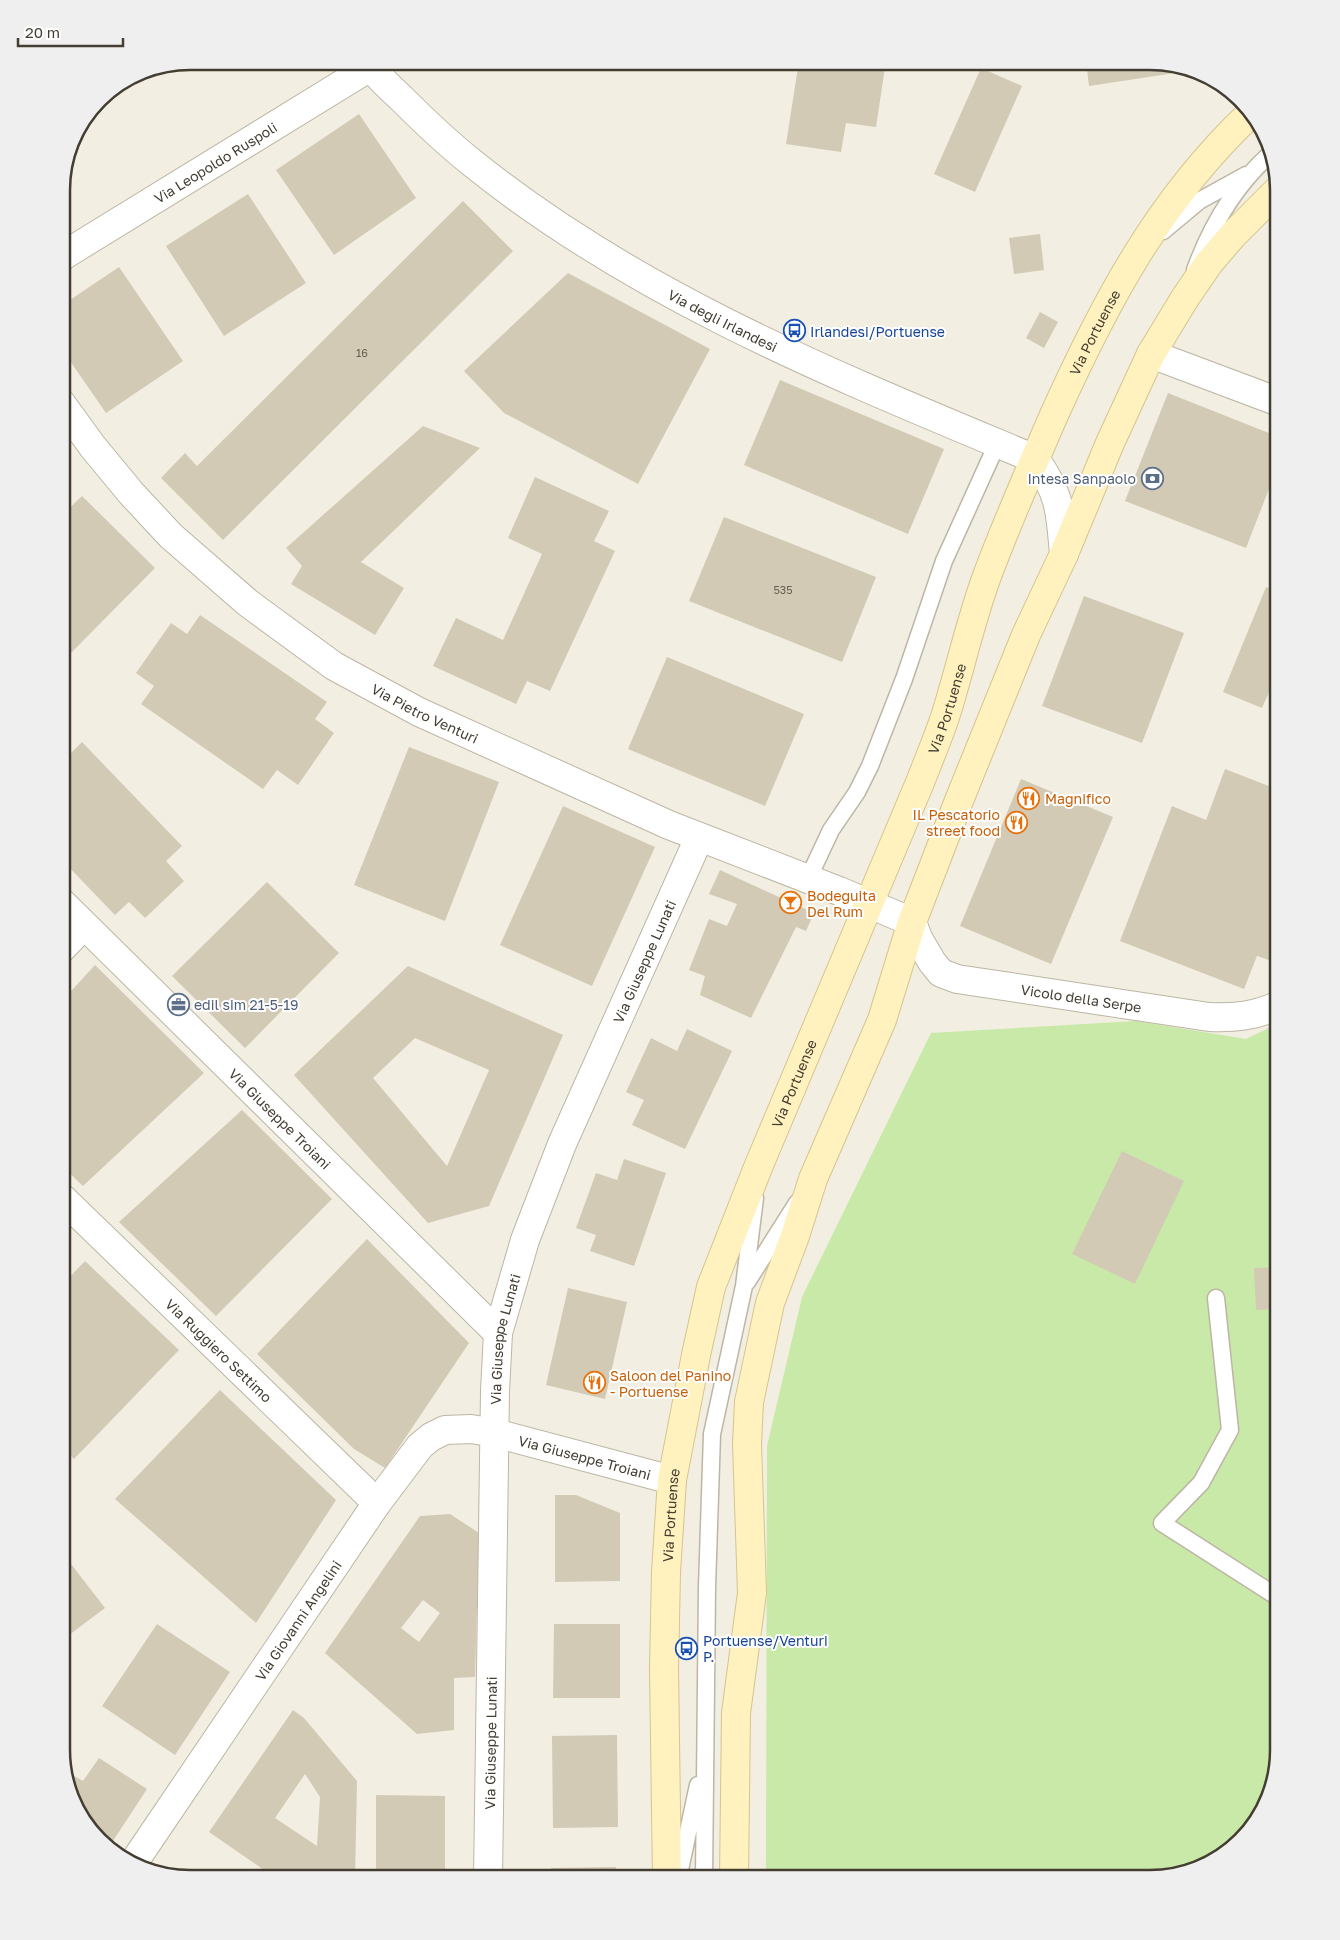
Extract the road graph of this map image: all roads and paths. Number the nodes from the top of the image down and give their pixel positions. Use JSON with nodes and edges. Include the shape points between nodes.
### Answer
{"nodes":[{"id":1,"x":358,"y":70,"type":"edge"},
{"id":2,"x":374,"y":70,"type":"edge"},
{"id":3,"x":1246,"y":118,"type":"edge"},
{"id":4,"x":1266,"y":158,"type":"edge"},
{"id":5,"x":1250,"y":173,"type":"junction"},
{"id":6,"x":1270,"y":198,"type":"edge"},
{"id":7,"x":70,"y":252,"type":"edge"},
{"id":8,"x":1136,"y":254,"type":"junction"},
{"id":9,"x":1185,"y":298,"type":"junction"},
{"id":10,"x":1151,"y":354,"type":"junction"},
{"id":11,"x":1270,"y":399,"type":"edge"},
{"id":12,"x":70,"y":414,"type":"edge"},
{"id":13,"x":997,"y":444,"type":"junction"},
{"id":14,"x":1034,"y":460,"type":"junction"},
{"id":15,"x":1064,"y":554,"type":"junction"},
{"id":16,"x":699,"y":838,"type":"junction"},
{"id":17,"x":808,"y":879,"type":"junction"},
{"id":18,"x":869,"y":904,"type":"junction"},
{"id":19,"x":70,"y":911,"type":"edge"},
{"id":20,"x":912,"y":922,"type":"junction"},
{"id":21,"x":84,"y":925,"type":"junction"},
{"id":22,"x":70,"y":940,"type":"edge"},
{"id":23,"x":1270,"y":1008,"type":"edge"},
{"id":24,"x":760,"y":1166,"type":"junction"},
{"id":25,"x":812,"y":1179,"type":"junction"},
{"id":26,"x":70,"y":1206,"type":"edge"},
{"id":27,"x":744,"y":1286,"type":"junction"},
{"id":28,"x":1216,"y":1298,"type":"dead end"},
{"id":29,"x":498,"y":1333,"type":"junction"},
{"id":30,"x":495,"y":1433,"type":"junction"},
{"id":31,"x":672,"y":1480,"type":"junction"},
{"id":32,"x":377,"y":1503,"type":"junction"},
{"id":33,"x":1270,"y":1592,"type":"edge"},
{"id":34,"x":705,"y":1751,"type":"junction"},
{"id":35,"x":137,"y":1858,"type":"edge"},
{"id":36,"x":488,"y":1870,"type":"edge"},
{"id":37,"x":667,"y":1870,"type":"edge"},
{"id":38,"x":680,"y":1870,"type":"edge"},
{"id":39,"x":704,"y":1870,"type":"edge"},
{"id":40,"x":734,"y":1870,"type":"edge"}],
"edges":[{"from":1,"to":7,"type":"street","name":"Via Leopoldo Ruspoli"},
{"from":2,"to":13,"type":"street","name":"Via degli Irlandesi","via":[[432,129],[486,174],[645,280],[784,352]]},
{"from":3,"to":8,"type":"main road","name":"Via Portuense","via":[[1207,158]]},
{"from":4,"to":5,"type":"lane","name":"Via Portuense"},
{"from":5,"to":8,"type":"lane","name":"Via Portuense","via":[[1199,201]]},
{"from":5,"to":9,"type":"lane","name":"Via Portuense","via":[[1220,215],[1202,251]]},
{"from":6,"to":9,"type":"main road","name":"Via Portuense","via":[[1209,263]]},
{"from":8,"to":14,"type":"main road","name":"Via Portuense","via":[[1079,361]]},
{"from":9,"to":10,"type":"main road","name":"Via Portuense"},
{"from":10,"to":11,"type":"street"},
{"from":10,"to":15,"type":"main road","name":"Via Portuense"},
{"from":12,"to":16,"type":"street","name":"Via Pietro Venturi","via":[[131,493],[171,536],[248,603],[334,666],[419,712]]},
{"from":13,"to":14,"type":"street","name":"Via degli Irlandesi"},
{"from":13,"to":17,"type":"lane","via":[[944,561],[870,766],[831,830]]},
{"from":14,"to":15,"type":"street","via":[[1047,477],[1057,499]]},
{"from":14,"to":18,"type":"main road","name":"Via Portuense","via":[[987,576],[945,717]]},
{"from":15,"to":20,"type":"main road","name":"Via Portuense","via":[[1026,635]]},
{"from":16,"to":17,"type":"street","name":"Via Pietro Venturi"},
{"from":16,"to":29,"type":"street","name":"Via Giuseppe Lunati","via":[[562,1144],[525,1240]]},
{"from":17,"to":18,"type":"street","name":"Via Pietro Venturi"},
{"from":18,"to":20,"type":"street","name":"Via Pietro Venturi"},
{"from":18,"to":24,"type":"main road","name":"Via Portuense"},
{"from":19,"to":21,"type":"street","name":"Via Giuseppe Troiani"},
{"from":20,"to":23,"type":"street","name":"Vicolo della Serpe","via":[[932,962],[941,973],[957,979],[1209,1017],[1235,1018]]},
{"from":20,"to":25,"type":"main road","name":"Via Portuense","via":[[882,1020]]},
{"from":21,"to":22,"type":"street"},
{"from":21,"to":29,"type":"street","name":"Via Giuseppe Troiani"},
{"from":24,"to":27,"type":"lane","name":"Via Portuense"},
{"from":24,"to":31,"type":"main road","name":"Via Portuense","via":[[712,1287]]},
{"from":25,"to":27,"type":"lane","name":"Via Portuense"},
{"from":25,"to":40,"type":"main road","name":"Via Portuense","via":[[770,1303],[749,1402],[747,1444],[752,1593],[736,1713]]},
{"from":26,"to":32,"type":"street","name":"Via Ruggiero Settimo"},
{"from":27,"to":34,"type":"lane","name":"Via Portuense","via":[[712,1434]]},
{"from":28,"to":33,"type":"lane","via":[[1230,1430],[1201,1482],[1162,1523]]},
{"from":29,"to":30,"type":"street","name":"Via Giuseppe Lunati"},
{"from":30,"to":31,"type":"street","name":"Via Giuseppe Troiani"},
{"from":30,"to":32,"type":"street","name":"Via Giovanni Angelini","via":[[457,1428],[437,1434],[420,1446]]},
{"from":30,"to":36,"type":"street","name":"Via Giuseppe Lunati"},
{"from":31,"to":37,"type":"main road","name":"Via Portuense","via":[[664,1651]]},
{"from":32,"to":35,"type":"street","name":"Via Giovanni Angelini"},
{"from":34,"to":38,"type":"lane","name":"Via Portuense"},
{"from":34,"to":39,"type":"lane","name":"Via Portuense"}]}
